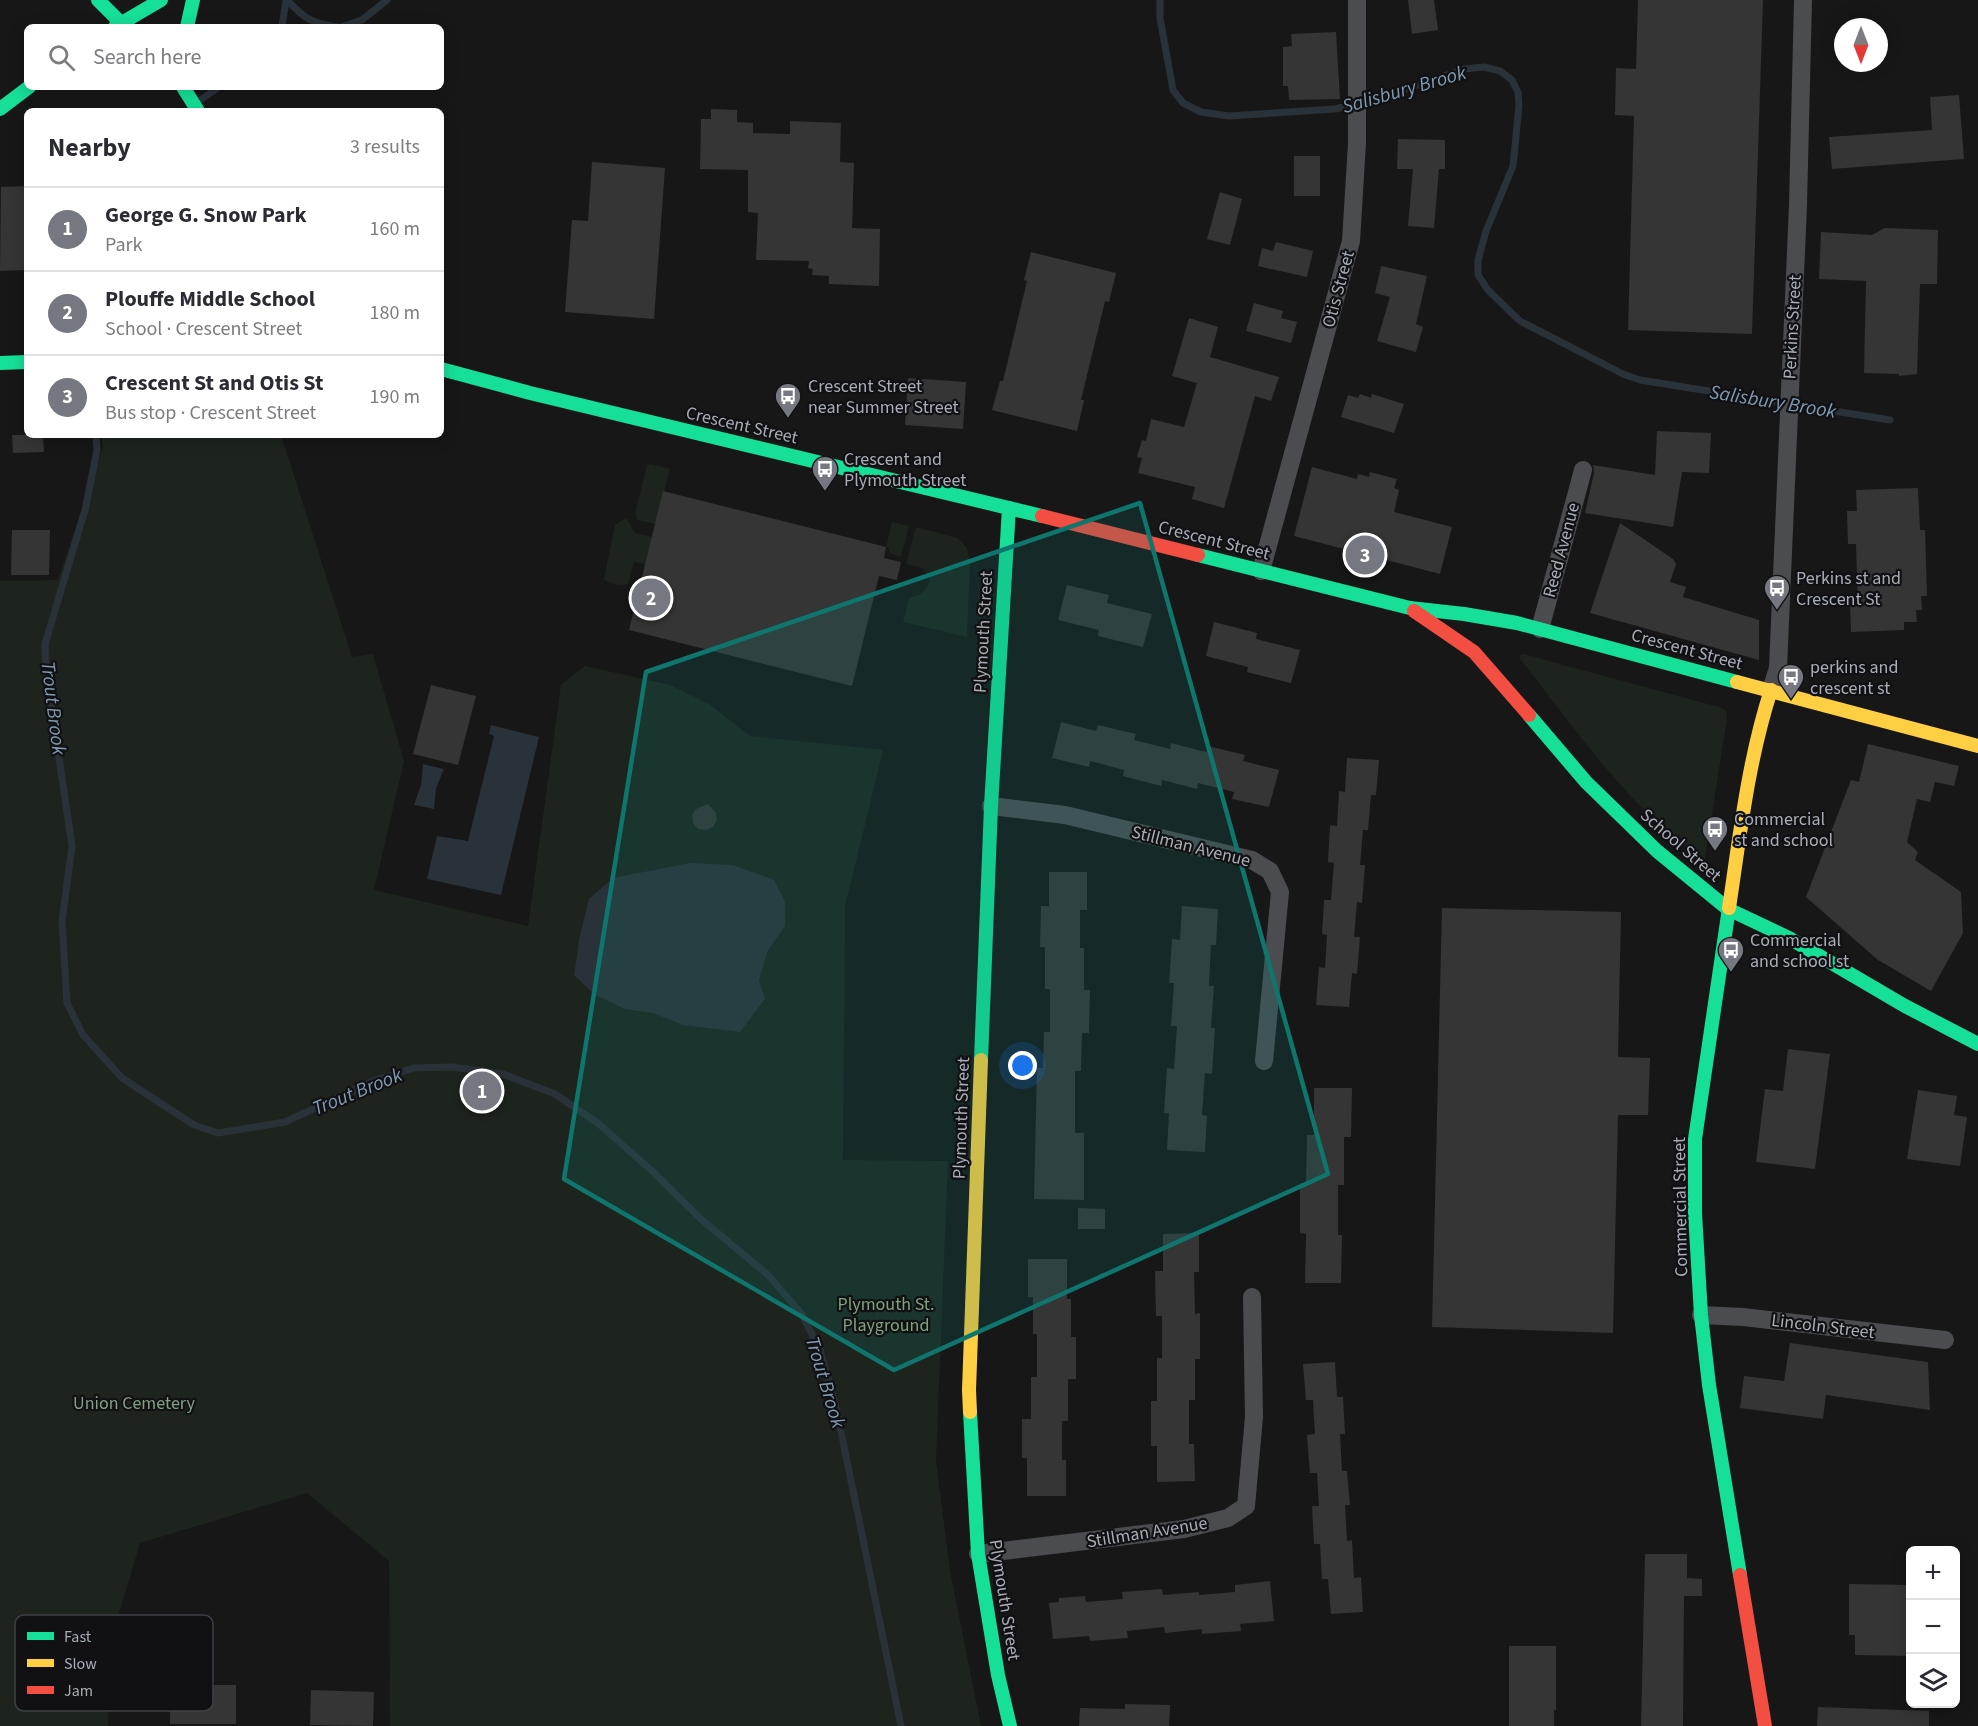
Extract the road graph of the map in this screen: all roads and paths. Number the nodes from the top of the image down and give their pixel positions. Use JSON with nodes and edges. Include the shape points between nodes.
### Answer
{"nodes":[{"id":1,"x":99,"y":0,"type":"edge"},
{"id":2,"x":161,"y":0,"type":"edge"},
{"id":3,"x":193,"y":0,"type":"edge"},
{"id":4,"x":1357,"y":0,"type":"edge"},
{"id":5,"x":1803,"y":0,"type":"edge"},
{"id":6,"x":118,"y":24,"type":"edge"},
{"id":7,"x":123,"y":24,"type":"edge"},
{"id":8,"x":188,"y":24,"type":"edge"},
{"id":9,"x":25,"y":90,"type":"edge"},
{"id":10,"x":186,"y":90,"type":"edge"},
{"id":11,"x":196,"y":108,"type":"edge"},
{"id":12,"x":0,"y":109,"type":"edge"},
{"id":13,"x":24,"y":362,"type":"edge"},
{"id":14,"x":0,"y":363,"type":"edge"},
{"id":15,"x":444,"y":370,"type":"edge"},
{"id":16,"x":1583,"y":470,"type":"dead end"},
{"id":17,"x":1009,"y":508,"type":"junction"},
{"id":18,"x":1261,"y":570,"type":"junction"},
{"id":19,"x":1410,"y":609,"type":"junction"},
{"id":20,"x":1540,"y":629,"type":"junction"},
{"id":21,"x":1771,"y":690,"type":"junction"},
{"id":22,"x":1978,"y":746,"type":"edge"},
{"id":23,"x":991,"y":806,"type":"junction"},
{"id":24,"x":1728,"y":909,"type":"junction"},
{"id":25,"x":1978,"y":1044,"type":"edge"},
{"id":26,"x":1264,"y":1061,"type":"dead end"},
{"id":27,"x":1252,"y":1297,"type":"dead end"},
{"id":28,"x":1701,"y":1315,"type":"junction"},
{"id":29,"x":1945,"y":1340,"type":"dead end"},
{"id":30,"x":978,"y":1554,"type":"junction"},
{"id":31,"x":1010,"y":1726,"type":"edge"},
{"id":32,"x":1765,"y":1726,"type":"edge"}],
"edges":[{"from":1,"to":6,"type":"main road"},
{"from":2,"to":7,"type":"main road"},
{"from":3,"to":8,"type":"main road"},
{"from":4,"to":18,"type":"street","name":"Otis Street","via":[[1357,124],[1351,241]]},
{"from":5,"to":21,"type":"street","name":"Perkins Street","via":[[1778,668]]},
{"from":9,"to":12,"type":"main road"},
{"from":10,"to":11,"type":"main road"},
{"from":13,"to":14,"type":"main road"},
{"from":15,"to":17,"type":"main road","name":"Crescent Street"},
{"from":16,"to":20,"type":"street","name":"Reed Avenue"},
{"from":17,"to":18,"type":"main road","name":"Crescent Street"},
{"from":17,"to":23,"type":"main road","name":"Plymouth Street"},
{"from":18,"to":19,"type":"main road","name":"Crescent Street"},
{"from":19,"to":20,"type":"main road","name":"Crescent Street","via":[[1464,614]]},
{"from":19,"to":24,"type":"main road","name":"School Street","via":[[1474,652],[1586,782],[1657,851]]},
{"from":20,"to":21,"type":"main road","name":"Crescent Street"},
{"from":21,"to":22,"type":"main road","name":"Crescent Street"},
{"from":21,"to":24,"type":"main road","name":"Commercial Street","via":[[1753,757]]},
{"from":23,"to":26,"type":"street","name":"Stillman Avenue","via":[[1076,817],[1252,860],[1270,871],[1280,892]]},
{"from":23,"to":30,"type":"main road","name":"Plymouth Street","via":[[969,1390]]},
{"from":24,"to":25,"type":"main road","name":"School Street","via":[[1789,938]]},
{"from":24,"to":28,"type":"main road","name":"Commercial Street","via":[[1695,1139]]},
{"from":27,"to":30,"type":"street","name":"Stillman Avenue","via":[[1254,1417],[1246,1506],[1228,1518],[1184,1529]]},
{"from":28,"to":29,"type":"street","name":"Lincoln Street"},
{"from":28,"to":32,"type":"main road","name":"Commercial Street"},
{"from":30,"to":31,"type":"main road","name":"Plymouth Street"}]}
